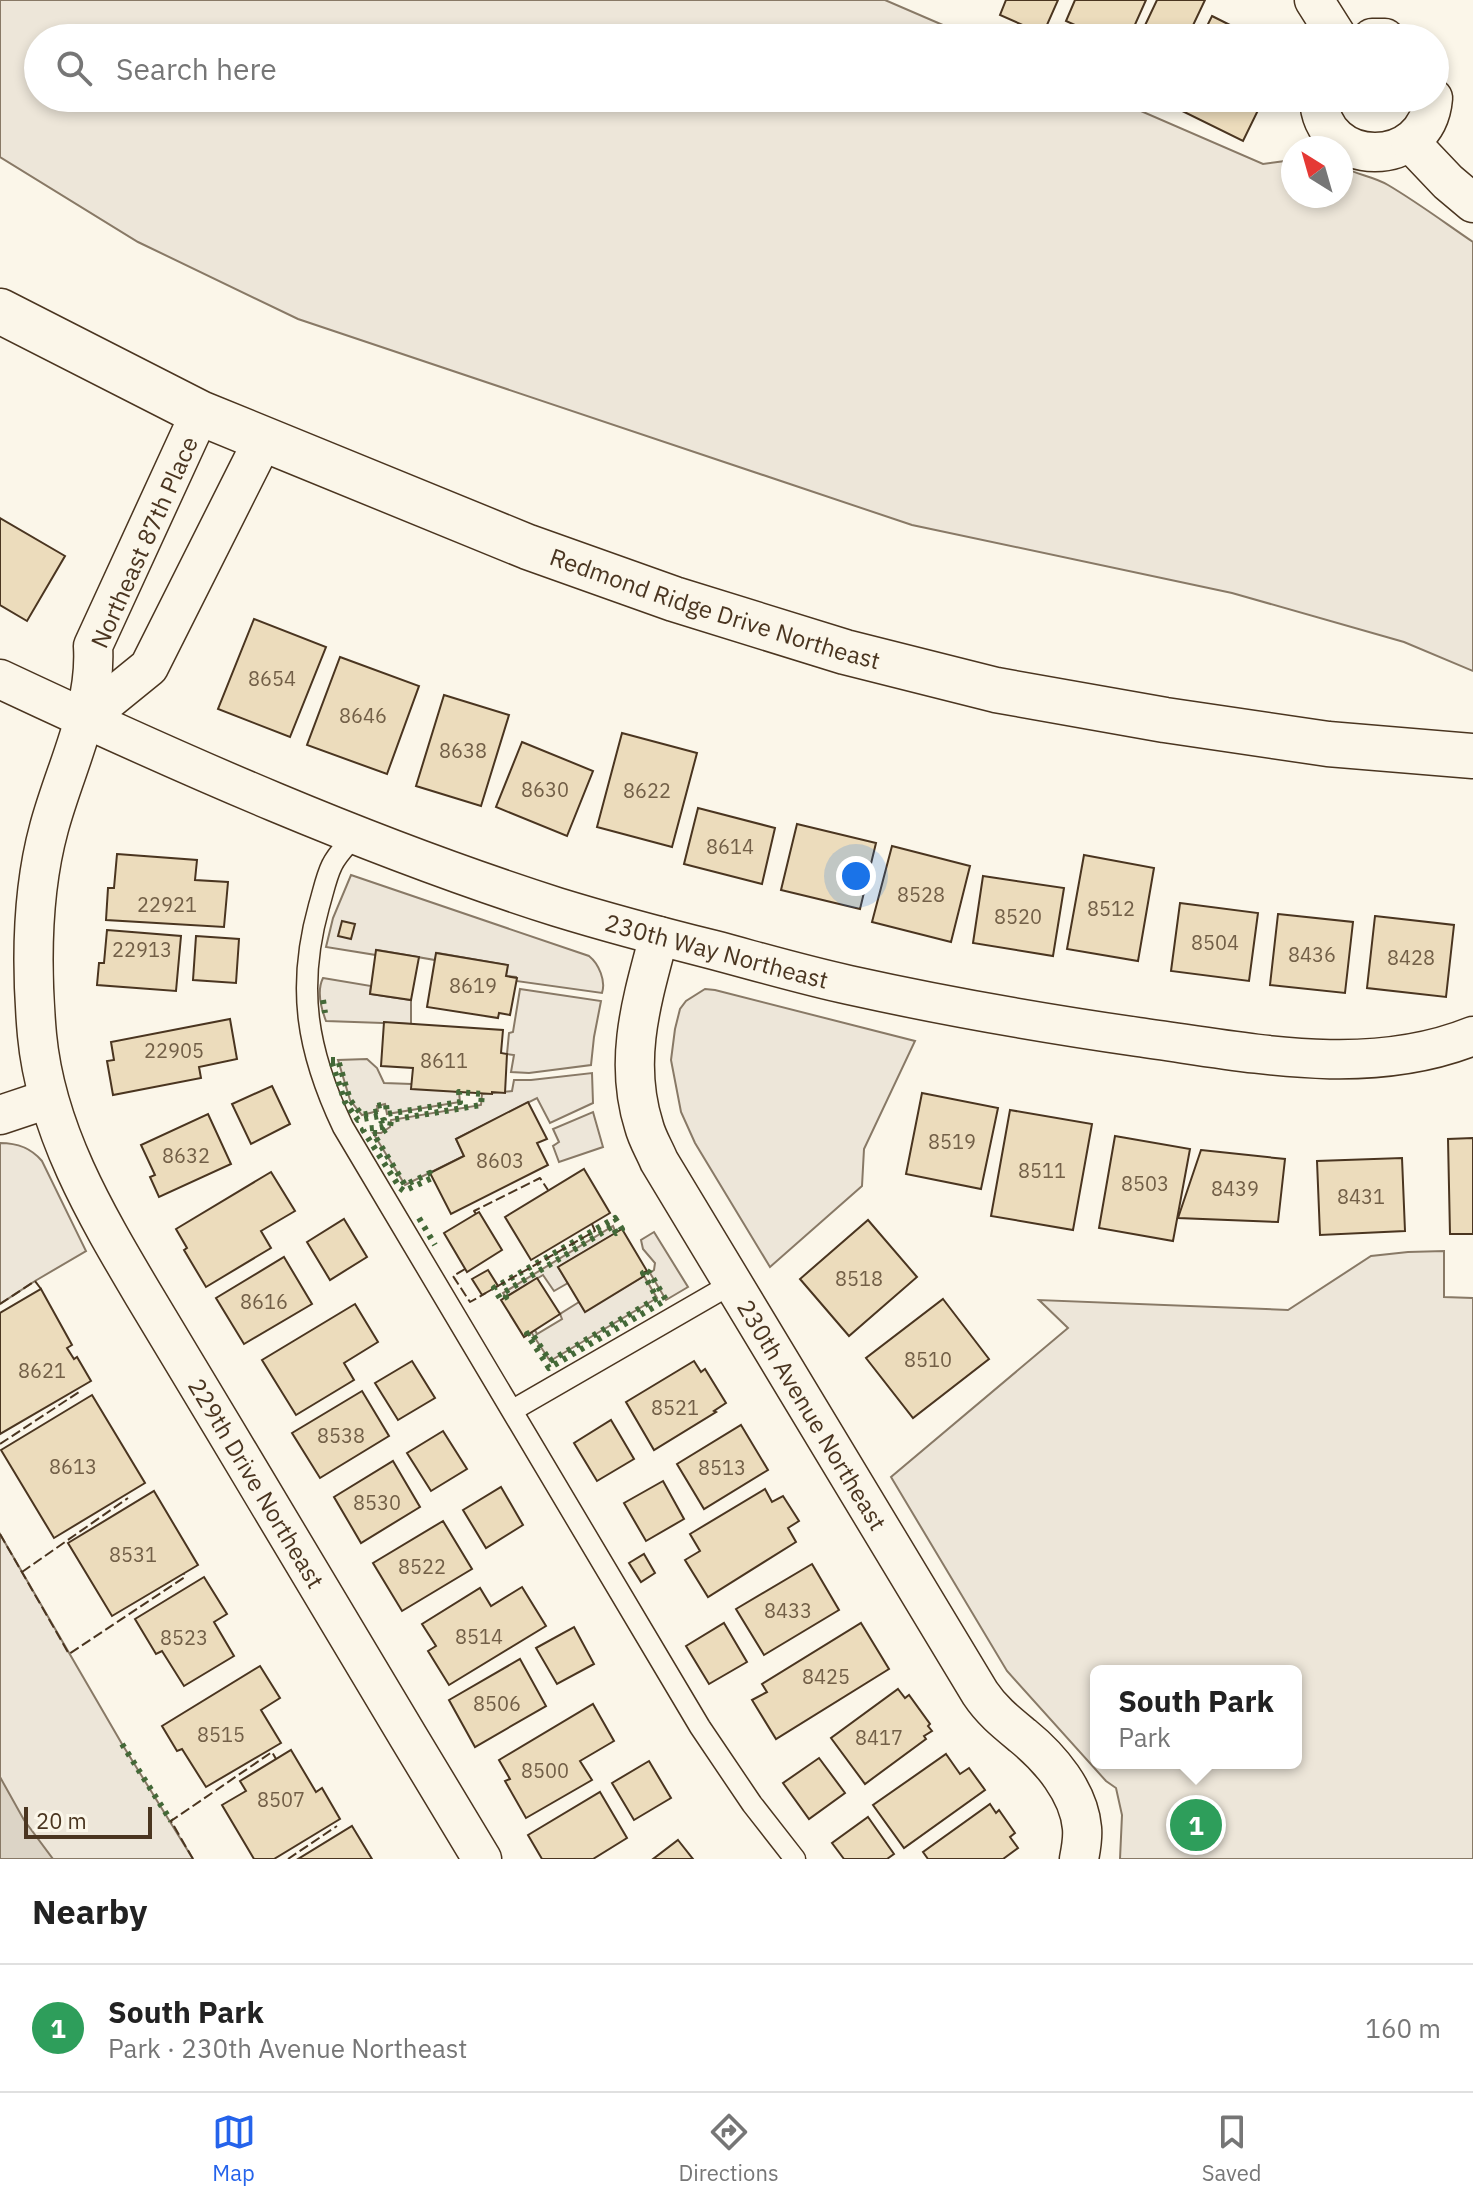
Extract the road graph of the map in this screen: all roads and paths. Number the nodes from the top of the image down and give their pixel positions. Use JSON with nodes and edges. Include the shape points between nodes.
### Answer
{"nodes":[{"id":1,"x":1314,"y":0,"type":"edge"},
{"id":2,"x":1329,"y":24,"type":"edge"},
{"id":3,"x":1321,"y":112,"type":"edge"},
{"id":4,"x":1431,"y":112,"type":"edge"},
{"id":5,"x":1410,"y":142,"type":"junction"},
{"id":6,"x":1473,"y":203,"type":"edge"},
{"id":7,"x":0,"y":311,"type":"edge"},
{"id":8,"x":200,"y":413,"type":"junction"},
{"id":9,"x":263,"y":440,"type":"junction"},
{"id":10,"x":0,"y":679,"type":"edge"},
{"id":11,"x":85,"y":719,"type":"junction"},
{"id":12,"x":1473,"y":756,"type":"edge"},
{"id":13,"x":355,"y":835,"type":"junction"},
{"id":14,"x":659,"y":936,"type":"junction"},
{"id":15,"x":1473,"y":1036,"type":"edge"},
{"id":16,"x":48,"y":1099,"type":"junction"},
{"id":17,"x":0,"y":1115,"type":"edge"},
{"id":18,"x":733,"y":1283,"type":"junction"},
{"id":19,"x":513,"y":1410,"type":"junction"},
{"id":20,"x":482,"y":1859,"type":"edge"},
{"id":21,"x":795,"y":1859,"type":"edge"},
{"id":22,"x":1079,"y":1859,"type":"edge"}],
"edges":[{"from":1,"to":2,"type":"street"},
{"from":3,"to":5,"type":"street","via":[[1329,129],[1357,150],[1393,151]]},
{"from":4,"to":5,"type":"street"},
{"from":5,"to":6,"type":"street"},
{"from":7,"to":8,"type":"street","name":"Redmond Ridge Drive Northeast"},
{"from":8,"to":9,"type":"street","name":"Redmond Ridge Drive Northeast"},
{"from":8,"to":11,"type":"street","name":"Northeast 87th Place","via":[[93,646]]},
{"from":9,"to":11,"type":"street","via":[[149,667]]},
{"from":9,"to":12,"type":"street","name":"Redmond Ridge Drive Northeast","via":[[528,547],[845,652],[996,690],[1165,720],[1328,744]]},
{"from":10,"to":11,"type":"street","name":"230th Way Northeast"},
{"from":11,"to":13,"type":"street","name":"230th Way Northeast"},
{"from":11,"to":16,"type":"street","name":"Northeast 87th Place","via":[[49,830],[34,930],[37,1037]]},
{"from":13,"to":14,"type":"street","name":"230th Way Northeast","via":[[547,904]]},
{"from":13,"to":19,"type":"lane","via":[[333,863],[310,938],[306,984],[316,1061],[343,1127]]},
{"from":14,"to":15,"type":"street","name":"230th Way Northeast","via":[[846,985],[1047,1023],[1272,1056],[1393,1058]]},
{"from":14,"to":18,"type":"street","name":"230th Avenue Northeast","via":[[640,1004],[635,1086],[659,1161]]},
{"from":16,"to":17,"type":"street"},
{"from":16,"to":20,"type":"street","name":"229th Drive Northeast","via":[[58,1132],[115,1247]]},
{"from":18,"to":19,"type":"lane"},
{"from":18,"to":22,"type":"street","name":"230th Avenue Northeast","via":[[980,1693],[1064,1781],[1082,1827]]},
{"from":19,"to":21,"type":"lane","via":[[700,1727]]}]}
